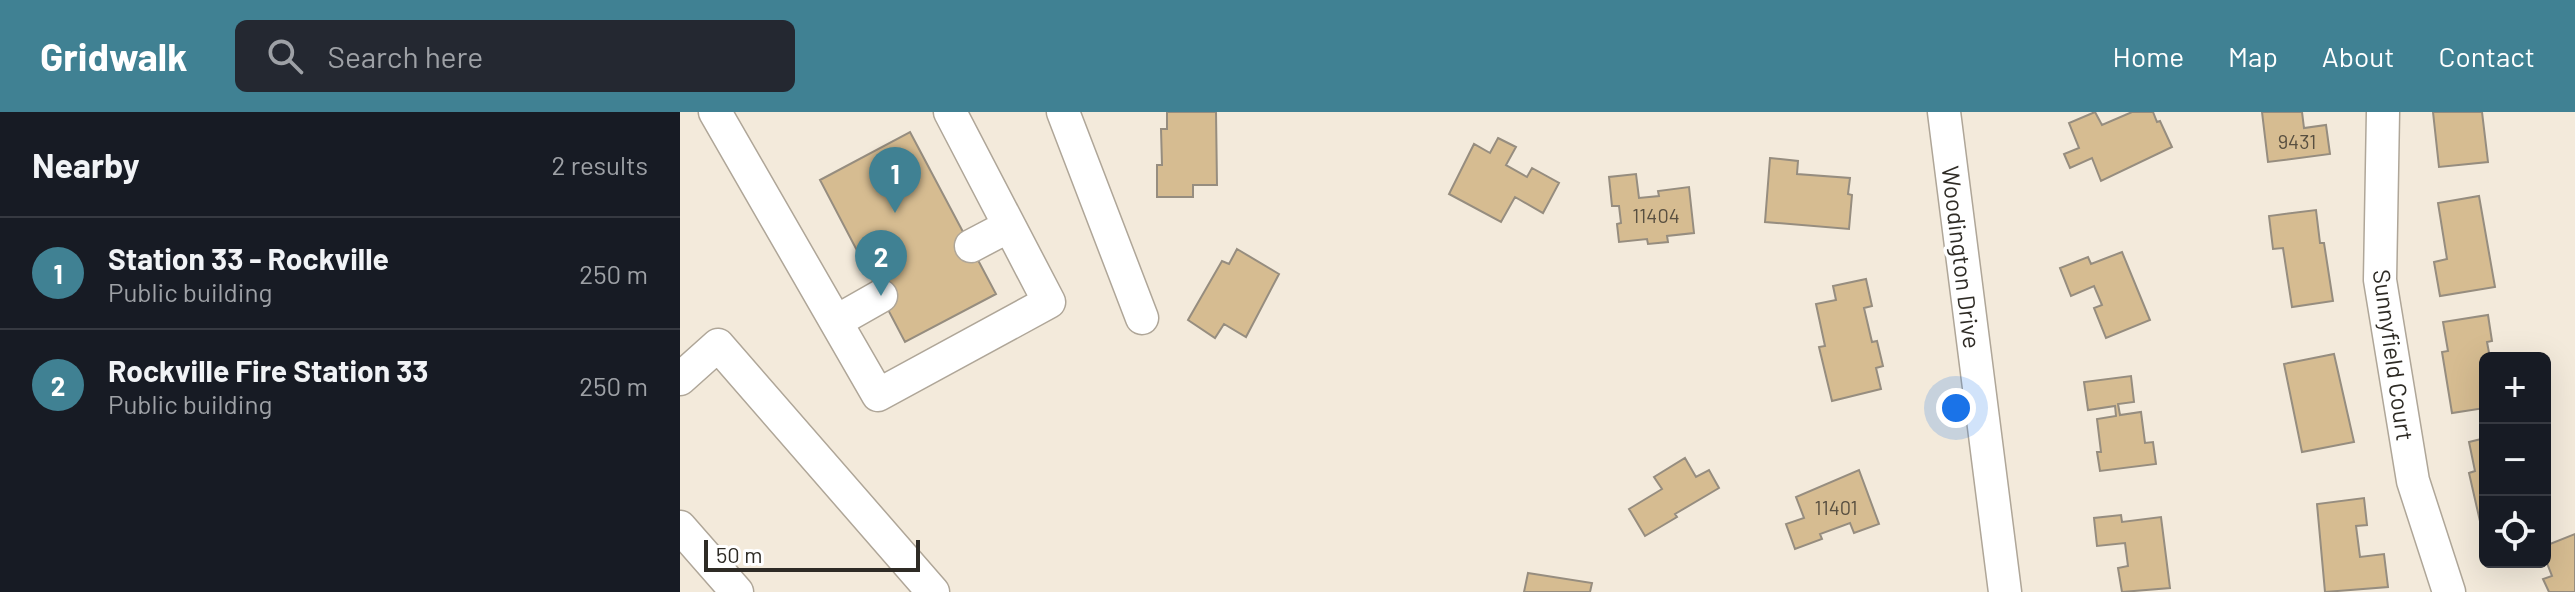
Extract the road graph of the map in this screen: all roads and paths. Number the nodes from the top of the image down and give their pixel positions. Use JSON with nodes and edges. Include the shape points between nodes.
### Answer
{"nodes":[{"id":1,"x":715,"y":112,"type":"edge"},
{"id":2,"x":950,"y":112,"type":"edge"},
{"id":3,"x":1063,"y":112,"type":"edge"},
{"id":4,"x":1944,"y":112,"type":"edge"},
{"id":5,"x":2383,"y":112,"type":"edge"},
{"id":6,"x":1009,"y":226,"type":"junction"},
{"id":7,"x":971,"y":246,"type":"dead end"},
{"id":8,"x":881,"y":296,"type":"dead end"},
{"id":9,"x":1142,"y":318,"type":"dead end"},
{"id":10,"x":837,"y":321,"type":"junction"},
{"id":11,"x":680,"y":379,"type":"edge"},
{"id":12,"x":680,"y":527,"type":"edge"},
{"id":13,"x":737,"y":592,"type":"edge"},
{"id":14,"x":933,"y":592,"type":"edge"},
{"id":15,"x":2005,"y":592,"type":"edge"},
{"id":16,"x":2449,"y":592,"type":"edge"}],
"edges":[{"from":1,"to":10,"type":"street"},
{"from":2,"to":6,"type":"street"},
{"from":3,"to":9,"type":"street"},
{"from":4,"to":15,"type":"street","name":"Woodington Drive"},
{"from":5,"to":16,"type":"street","name":"Sunnyfield Court","via":[[2380,280],[2413,481]]},
{"from":6,"to":7,"type":"street"},
{"from":6,"to":10,"type":"street","via":[[1049,302],[1036,310],[878,395]]},
{"from":8,"to":10,"type":"street"},
{"from":11,"to":14,"type":"street","via":[[718,345]]},
{"from":12,"to":13,"type":"street"}]}
